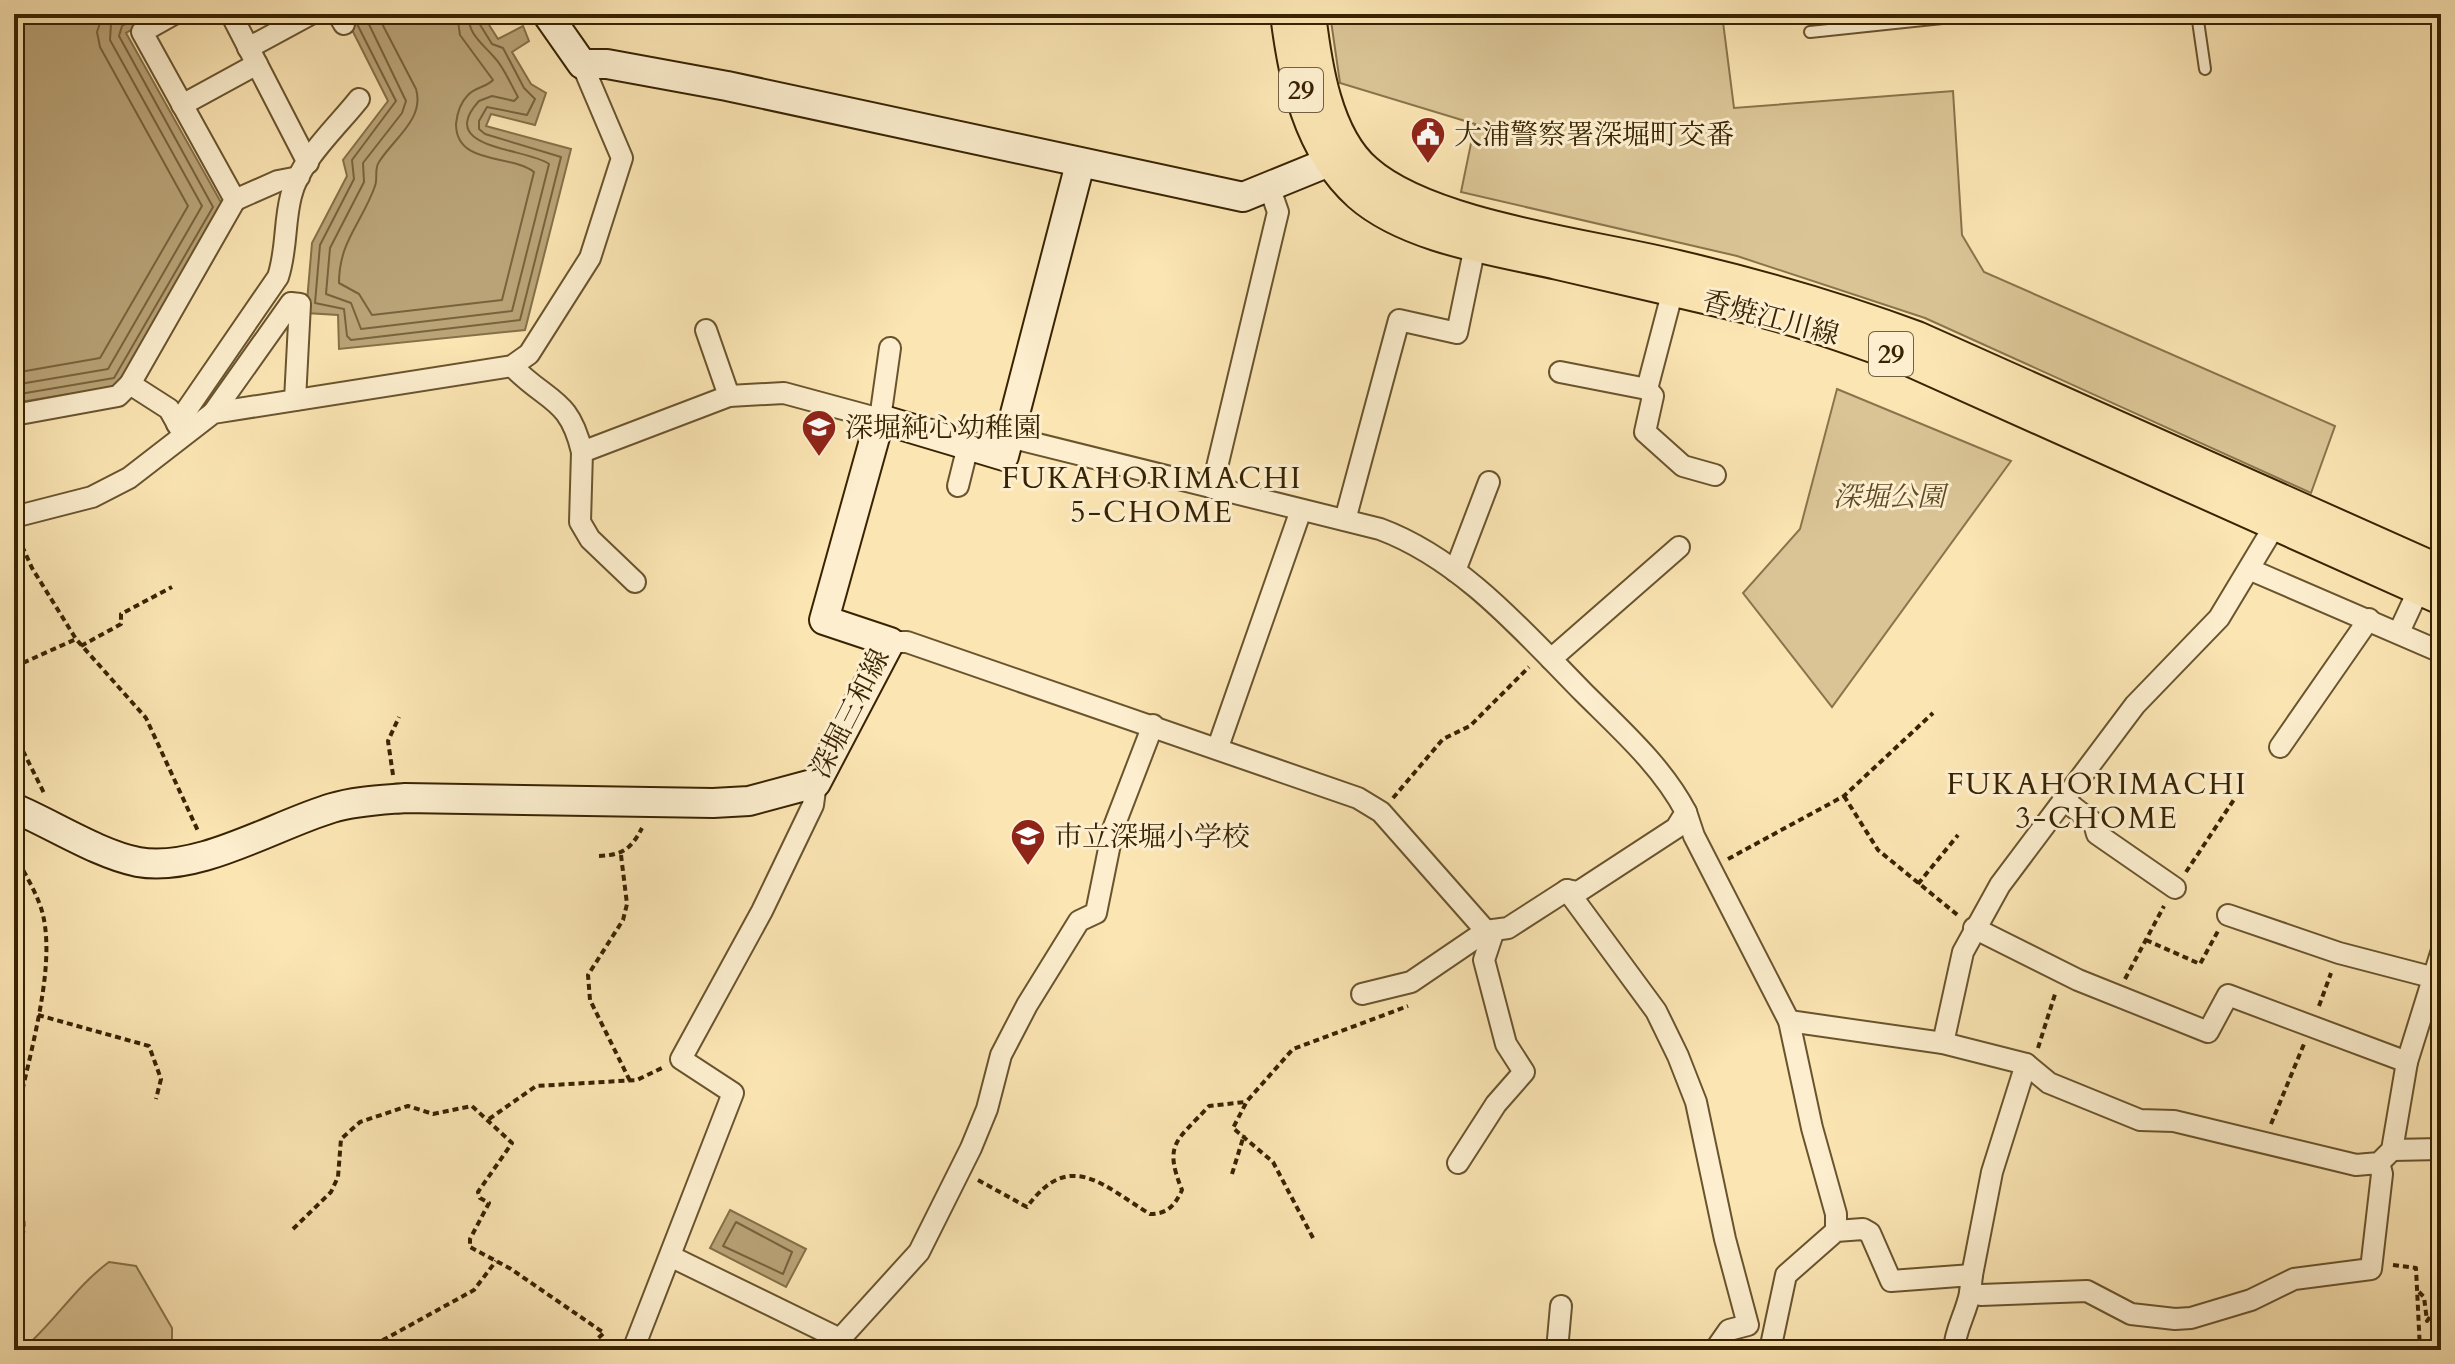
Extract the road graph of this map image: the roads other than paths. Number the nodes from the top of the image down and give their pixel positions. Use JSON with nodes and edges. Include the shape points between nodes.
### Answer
{"nodes":[{"id":1,"x":174,"y":14,"type":"edge"},
{"id":2,"x":231,"y":14,"type":"edge"},
{"id":3,"x":311,"y":14,"type":"edge"},
{"id":4,"x":547,"y":14,"type":"edge"},
{"id":5,"x":1286,"y":14,"type":"edge"},
{"id":6,"x":1310,"y":14,"type":"edge"},
{"id":7,"x":1980,"y":14,"type":"edge"},
{"id":8,"x":2197,"y":14,"type":"edge"},
{"id":9,"x":1810,"y":32,"type":"dead end"},
{"id":10,"x":253,"y":56,"type":"junction"},
{"id":11,"x":2205,"y":69,"type":"dead end"},
{"id":12,"x":588,"y":75,"type":"junction"},
{"id":13,"x":359,"y":99,"type":"dead end"},
{"id":14,"x":182,"y":105,"type":"junction"},
{"id":15,"x":1329,"y":162,"type":"junction"},
{"id":16,"x":304,"y":170,"type":"junction"},
{"id":17,"x":1075,"y":182,"type":"junction"},
{"id":18,"x":1273,"y":199,"type":"junction"},
{"id":19,"x":235,"y":200,"type":"junction"},
{"id":20,"x":1475,"y":246,"type":"junction"},
{"id":21,"x":1671,"y":298,"type":"junction"},
{"id":22,"x":706,"y":330,"type":"dead end"},
{"id":23,"x":890,"y":348,"type":"dead end"},
{"id":24,"x":512,"y":366,"type":"junction"},
{"id":25,"x":1560,"y":372,"type":"dead end"},
{"id":26,"x":130,"y":384,"type":"junction"},
{"id":27,"x":1647,"y":389,"type":"junction"},
{"id":28,"x":729,"y":396,"type":"junction"},
{"id":29,"x":295,"y":400,"type":"junction"},
{"id":30,"x":213,"y":413,"type":"junction"},
{"id":31,"x":14,"y":415,"type":"edge"},
{"id":32,"x":880,"y":419,"type":"junction"},
{"id":33,"x":181,"y":430,"type":"junction"},
{"id":34,"x":1009,"y":437,"type":"junction"},
{"id":35,"x":968,"y":446,"type":"junction"},
{"id":36,"x":582,"y":452,"type":"junction"},
{"id":37,"x":1715,"y":475,"type":"dead end"},
{"id":38,"x":1489,"y":482,"type":"dead end"},
{"id":39,"x":958,"y":486,"type":"dead end"},
{"id":40,"x":1212,"y":488,"type":"junction"},
{"id":41,"x":1301,"y":510,"type":"junction"},
{"id":42,"x":14,"y":517,"type":"edge"},
{"id":43,"x":1345,"y":520,"type":"junction"},
{"id":44,"x":2275,"y":525,"type":"junction"},
{"id":45,"x":1679,"y":547,"type":"dead end"},
{"id":46,"x":2251,"y":570,"type":"junction"},
{"id":47,"x":1455,"y":571,"type":"junction"},
{"id":48,"x":635,"y":582,"type":"dead end"},
{"id":49,"x":2434,"y":587,"type":"edge"},
{"id":50,"x":2369,"y":619,"type":"junction"},
{"id":51,"x":2399,"y":632,"type":"junction"},
{"id":52,"x":890,"y":642,"type":"junction"},
{"id":53,"x":2441,"y":652,"type":"edge"},
{"id":54,"x":1547,"y":656,"type":"junction"},
{"id":55,"x":1153,"y":725,"type":"junction"},
{"id":56,"x":1218,"y":747,"type":"junction"},
{"id":57,"x":2280,"y":747,"type":"dead end"},
{"id":58,"x":816,"y":783,"type":"junction"},
{"id":59,"x":2064,"y":800,"type":"junction"},
{"id":60,"x":14,"y":808,"type":"edge"},
{"id":61,"x":1686,"y":812,"type":"junction"},
{"id":62,"x":2175,"y":888,"type":"dead end"},
{"id":63,"x":1567,"y":890,"type":"junction"},
{"id":64,"x":2228,"y":915,"type":"road end"},
{"id":65,"x":1974,"y":928,"type":"junction"},
{"id":66,"x":1490,"y":930,"type":"junction"},
{"id":67,"x":2441,"y":953,"type":"edge"},
{"id":68,"x":2431,"y":977,"type":"junction"},
{"id":69,"x":1362,"y":994,"type":"dead end"},
{"id":70,"x":1789,"y":1021,"type":"junction"},
{"id":71,"x":1943,"y":1043,"type":"junction"},
{"id":72,"x":2407,"y":1062,"type":"junction"},
{"id":73,"x":2026,"y":1064,"type":"junction"},
{"id":74,"x":2441,"y":1149,"type":"edge"},
{"id":75,"x":2385,"y":1157,"type":"junction"},
{"id":76,"x":1458,"y":1163,"type":"dead end"},
{"id":77,"x":1836,"y":1231,"type":"junction"},
{"id":78,"x":672,"y":1257,"type":"junction"},
{"id":79,"x":1971,"y":1284,"type":"junction"},
{"id":80,"x":1561,"y":1306,"type":"dead end"},
{"id":81,"x":633,"y":1350,"type":"edge"},
{"id":82,"x":1557,"y":1350,"type":"edge"},
{"id":83,"x":1715,"y":1350,"type":"edge"},
{"id":84,"x":1770,"y":1350,"type":"edge"},
{"id":85,"x":1954,"y":1350,"type":"edge"}],
"edges":[{"from":1,"to":14,"type":"street","via":[[142,32]]},
{"from":2,"to":10,"type":"street"},
{"from":3,"to":10,"type":"street"},
{"from":4,"to":12,"type":"main road"},
{"from":5,"to":15,"type":"main road","name":"香焼江川線","number":"29","via":[[1296,76]]},
{"from":6,"to":49,"type":"main road","name":"香焼江川線","number":"29","via":[[1315,57],[1344,141],[1366,171],[1417,202],[1679,266],[1849,312],[1917,337]]},
{"from":7,"to":9,"type":"lane"},
{"from":8,"to":11,"type":"lane"},
{"from":10,"to":14,"type":"street"},
{"from":10,"to":16,"type":"street"},
{"from":12,"to":17,"type":"main road","via":[[607,64],[727,86]]},
{"from":12,"to":24,"type":"street","via":[[622,158],[590,258],[529,354]]},
{"from":13,"to":16,"type":"street"},
{"from":14,"to":19,"type":"street"},
{"from":15,"to":18,"type":"main road"},
{"from":15,"to":20,"type":"main road","name":"香焼江川線","number":"29","via":[[1383,212]]},
{"from":16,"to":19,"type":"street"},
{"from":16,"to":33,"type":"street","via":[[291,195],[278,277]]},
{"from":17,"to":18,"type":"main road"},
{"from":17,"to":34,"type":"main road"},
{"from":18,"to":40,"type":"street","via":[[1271,245]]},
{"from":19,"to":26,"type":"street"},
{"from":20,"to":21,"type":"main road","name":"香焼江川線","number":"29"},
{"from":20,"to":43,"type":"street","via":[[1457,333],[1399,320]]},
{"from":21,"to":27,"type":"street"},
{"from":21,"to":44,"type":"main road","name":"香焼江川線","number":"29","via":[[1752,309],[1908,360]]},
{"from":22,"to":28,"type":"street"},
{"from":23,"to":32,"type":"street"},
{"from":24,"to":29,"type":"street"},
{"from":24,"to":36,"type":"street","via":[[568,411]]},
{"from":25,"to":27,"type":"street"},
{"from":26,"to":31,"type":"street","via":[[118,396]]},
{"from":26,"to":33,"type":"street","via":[[169,409]]},
{"from":27,"to":37,"type":"street","via":[[1653,396],[1645,432],[1683,466]]},
{"from":28,"to":32,"type":"street","via":[[784,393]]},
{"from":28,"to":36,"type":"street"},
{"from":29,"to":30,"type":"street"},
{"from":29,"to":30,"type":"street","via":[[300,304],[291,303]]},
{"from":30,"to":33,"type":"street"},
{"from":32,"to":35,"type":"main road"},
{"from":32,"to":52,"type":"main road","name":"深堀三和線","via":[[824,620]]},
{"from":33,"to":42,"type":"street","via":[[129,478],[92,497]]},
{"from":34,"to":35,"type":"main road","via":[[1004,456]]},
{"from":34,"to":40,"type":"street"},
{"from":35,"to":39,"type":"street"},
{"from":36,"to":48,"type":"street","via":[[580,522],[590,539]]},
{"from":38,"to":47,"type":"street"},
{"from":40,"to":41,"type":"street"},
{"from":41,"to":43,"type":"street"},
{"from":41,"to":56,"type":"street"},
{"from":43,"to":47,"type":"street","via":[[1410,540]]},
{"from":44,"to":46,"type":"street"},
{"from":44,"to":49,"type":"main road","name":"香焼江川線","number":"29"},
{"from":45,"to":54,"type":"street"},
{"from":46,"to":50,"type":"street"},
{"from":46,"to":59,"type":"street","via":[[2219,618],[2126,715]]},
{"from":47,"to":54,"type":"street"},
{"from":49,"to":51,"type":"street"},
{"from":50,"to":51,"type":"street"},
{"from":50,"to":57,"type":"street"},
{"from":51,"to":53,"type":"street"},
{"from":52,"to":55,"type":"street","via":[[907,642]]},
{"from":52,"to":58,"type":"main road","name":"深堀三和線"},
{"from":54,"to":61,"type":"street","via":[[1635,746]]},
{"from":55,"to":56,"type":"street"},
{"from":55,"to":78,"type":"street","via":[[1113,829],[1096,913],[1079,921],[1027,1005],[1001,1055],[987,1109],[961,1170],[919,1252],[840,1339]]},
{"from":56,"to":66,"type":"street","via":[[1358,798],[1381,812]]},
{"from":58,"to":60,"type":"main road","name":"深堀三和線","via":[[749,801],[396,799],[331,808],[169,862],[137,861]]},
{"from":58,"to":78,"type":"street","via":[[813,805],[762,911],[681,1059],[733,1093]]},
{"from":59,"to":62,"type":"street","via":[[2094,823],[2097,834]]},
{"from":59,"to":65,"type":"street"},
{"from":61,"to":63,"type":"street","via":[[1676,828],[1634,858],[1578,892]]},
{"from":61,"to":70,"type":"street"},
{"from":63,"to":66,"type":"street","via":[[1508,928]]},
{"from":63,"to":83,"type":"street","via":[[1656,1011],[1696,1102],[1748,1325],[1729,1330]]},
{"from":64,"to":68,"type":"street"},
{"from":65,"to":71,"type":"street","via":[[1963,952]]},
{"from":65,"to":72,"type":"street","via":[[2061,972],[2208,1032],[2228,995]]},
{"from":66,"to":69,"type":"street","via":[[1411,982]]},
{"from":66,"to":76,"type":"street","via":[[1484,960],[1506,1044],[1524,1072]]},
{"from":67,"to":68,"type":"street"},
{"from":68,"to":72,"type":"street"},
{"from":70,"to":71,"type":"street"},
{"from":70,"to":77,"type":"street"},
{"from":71,"to":73,"type":"street"},
{"from":72,"to":75,"type":"street"},
{"from":73,"to":75,"type":"street","via":[[2049,1083],[2140,1120],[2174,1121],[2356,1165]]},
{"from":73,"to":79,"type":"street","via":[[1992,1172]]},
{"from":74,"to":75,"type":"street"},
{"from":75,"to":79,"type":"street","via":[[2371,1269],[2294,1279],[2251,1300],[2175,1319],[2131,1314],[2087,1291],[2016,1296]]},
{"from":77,"to":79,"type":"street","via":[[1870,1233],[1891,1281]]},
{"from":77,"to":84,"type":"street","via":[[1786,1275]]},
{"from":78,"to":81,"type":"street"},
{"from":79,"to":85,"type":"street"},
{"from":80,"to":82,"type":"street"}]}
